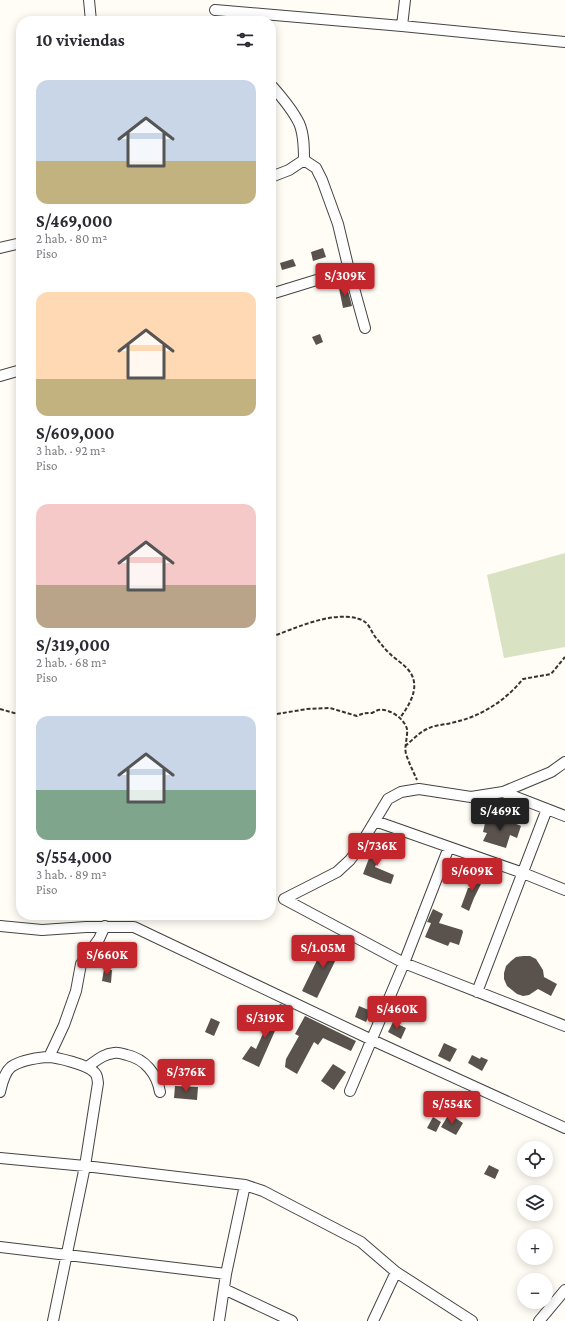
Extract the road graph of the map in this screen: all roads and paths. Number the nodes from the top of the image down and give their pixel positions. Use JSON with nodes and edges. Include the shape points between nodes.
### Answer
{"nodes":[{"id":1,"x":89,"y":0,"type":"edge"},
{"id":2,"x":405,"y":0,"type":"edge"},
{"id":3,"x":215,"y":10,"type":"dead end"},
{"id":4,"x":91,"y":16,"type":"edge"},
{"id":5,"x":402,"y":26,"type":"junction"},
{"id":6,"x":565,"y":42,"type":"edge"},
{"id":7,"x":276,"y":91,"type":"edge"},
{"id":8,"x":304,"y":160,"type":"junction"},
{"id":9,"x":276,"y":175,"type":"edge"},
{"id":10,"x":16,"y":244,"type":"edge"},
{"id":11,"x":0,"y":248,"type":"edge"},
{"id":12,"x":349,"y":270,"type":"junction"},
{"id":13,"x":276,"y":292,"type":"edge"},
{"id":14,"x":365,"y":328,"type":"dead end"},
{"id":15,"x":16,"y":371,"type":"edge"},
{"id":16,"x":0,"y":376,"type":"edge"},
{"id":17,"x":276,"y":635,"type":"edge"},
{"id":18,"x":565,"y":657,"type":"edge"},
{"id":19,"x":0,"y":709,"type":"edge"},
{"id":20,"x":16,"y":714,"type":"edge"},
{"id":21,"x":276,"y":714,"type":"edge"},
{"id":22,"x":400,"y":718,"type":"junction"},
{"id":23,"x":405,"y":746,"type":"junction"},
{"id":24,"x":565,"y":762,"type":"edge"},
{"id":25,"x":413,"y":790,"type":"junction"},
{"id":26,"x":503,"y":792,"type":"junction"},
{"id":27,"x":548,"y":809,"type":"junction"},
{"id":28,"x":565,"y":816,"type":"edge"},
{"id":29,"x":375,"y":821,"type":"junction"},
{"id":30,"x":449,"y":847,"type":"junction"},
{"id":31,"x":523,"y":873,"type":"junction"},
{"id":32,"x":565,"y":890,"type":"edge"},
{"id":33,"x":0,"y":926,"type":"edge"},
{"id":34,"x":105,"y":926,"type":"junction"},
{"id":35,"x":404,"y":963,"type":"junction"},
{"id":36,"x":477,"y":992,"type":"junction"},
{"id":37,"x":565,"y":1026,"type":"edge"},
{"id":38,"x":372,"y":1040,"type":"junction"},
{"id":39,"x":49,"y":1057,"type":"junction"},
{"id":40,"x":87,"y":1067,"type":"junction"},
{"id":41,"x":350,"y":1091,"type":"dead end"},
{"id":42,"x":0,"y":1092,"type":"edge"},
{"id":43,"x":160,"y":1092,"type":"dead end"},
{"id":44,"x":565,"y":1128,"type":"edge"},
{"id":45,"x":0,"y":1158,"type":"edge"},
{"id":46,"x":84,"y":1166,"type":"junction"},
{"id":47,"x":245,"y":1185,"type":"junction"},
{"id":48,"x":0,"y":1247,"type":"edge"},
{"id":49,"x":66,"y":1255,"type":"junction"},
{"id":50,"x":396,"y":1272,"type":"junction"},
{"id":51,"x":226,"y":1274,"type":"junction"},
{"id":52,"x":224,"y":1289,"type":"junction"},
{"id":53,"x":565,"y":1290,"type":"edge"},
{"id":54,"x":467,"y":1320,"type":"edge"},
{"id":55,"x":53,"y":1321,"type":"edge"},
{"id":56,"x":218,"y":1321,"type":"edge"},
{"id":57,"x":292,"y":1321,"type":"edge"},
{"id":58,"x":373,"y":1321,"type":"edge"},
{"id":59,"x":539,"y":1321,"type":"edge"}],
"edges":[{"from":1,"to":4,"type":"street"},
{"from":2,"to":5,"type":"street"},
{"from":3,"to":5,"type":"street"},
{"from":5,"to":6,"type":"street"},
{"from":7,"to":8,"type":"street","via":[[299,123]]},
{"from":8,"to":9,"type":"street"},
{"from":8,"to":12,"type":"street","via":[[316,168],[322,180],[338,224]]},
{"from":10,"to":11,"type":"street"},
{"from":12,"to":13,"type":"street"},
{"from":12,"to":14,"type":"street"},
{"from":15,"to":16,"type":"street"},
{"from":17,"to":22,"type":"path","via":[[337,616],[357,618],[366,622],[384,647],[405,665],[415,683],[409,704]]},
{"from":18,"to":23,"type":"path","via":[[552,674],[523,679],[499,703],[482,713],[450,724],[428,728]]},
{"from":19,"to":20,"type":"path"},
{"from":21,"to":22,"type":"path","via":[[330,708],[357,716],[378,710]]},
{"from":22,"to":23,"type":"path","via":[[407,731]]},
{"from":23,"to":25,"type":"path","via":[[409,764],[417,779]]},
{"from":24,"to":26,"type":"street","via":[[551,772]]},
{"from":25,"to":26,"type":"street","via":[[471,797]]},
{"from":25,"to":29,"type":"street","via":[[401,792],[388,799]]},
{"from":26,"to":27,"type":"street"},
{"from":27,"to":28,"type":"street"},
{"from":27,"to":31,"type":"street"},
{"from":29,"to":30,"type":"street"},
{"from":29,"to":35,"type":"street","via":[[350,860],[337,872],[284,899]]},
{"from":30,"to":31,"type":"street"},
{"from":30,"to":35,"type":"street"},
{"from":31,"to":32,"type":"street"},
{"from":31,"to":36,"type":"street"},
{"from":33,"to":34,"type":"street","via":[[42,930]]},
{"from":34,"to":38,"type":"street","via":[[134,927]]},
{"from":34,"to":39,"type":"street","via":[[81,964],[76,991]]},
{"from":35,"to":36,"type":"street"},
{"from":35,"to":38,"type":"street"},
{"from":36,"to":37,"type":"street"},
{"from":38,"to":41,"type":"street"},
{"from":38,"to":44,"type":"street"},
{"from":39,"to":40,"type":"street"},
{"from":39,"to":42,"type":"street","via":[[36,1058],[10,1068],[4,1077]]},
{"from":40,"to":43,"type":"street","via":[[101,1057],[116,1052],[134,1057],[149,1068]]},
{"from":40,"to":46,"type":"street","via":[[97,1076],[98,1083]]},
{"from":45,"to":46,"type":"street"},
{"from":46,"to":47,"type":"street"},
{"from":46,"to":49,"type":"street"},
{"from":47,"to":50,"type":"street","via":[[263,1191],[361,1242]]},
{"from":47,"to":51,"type":"street"},
{"from":48,"to":49,"type":"street"},
{"from":49,"to":51,"type":"street"},
{"from":49,"to":55,"type":"street"},
{"from":50,"to":54,"type":"street"},
{"from":50,"to":58,"type":"street"},
{"from":51,"to":52,"type":"street"},
{"from":52,"to":56,"type":"street"},
{"from":52,"to":57,"type":"street"},
{"from":53,"to":59,"type":"street"}]}
